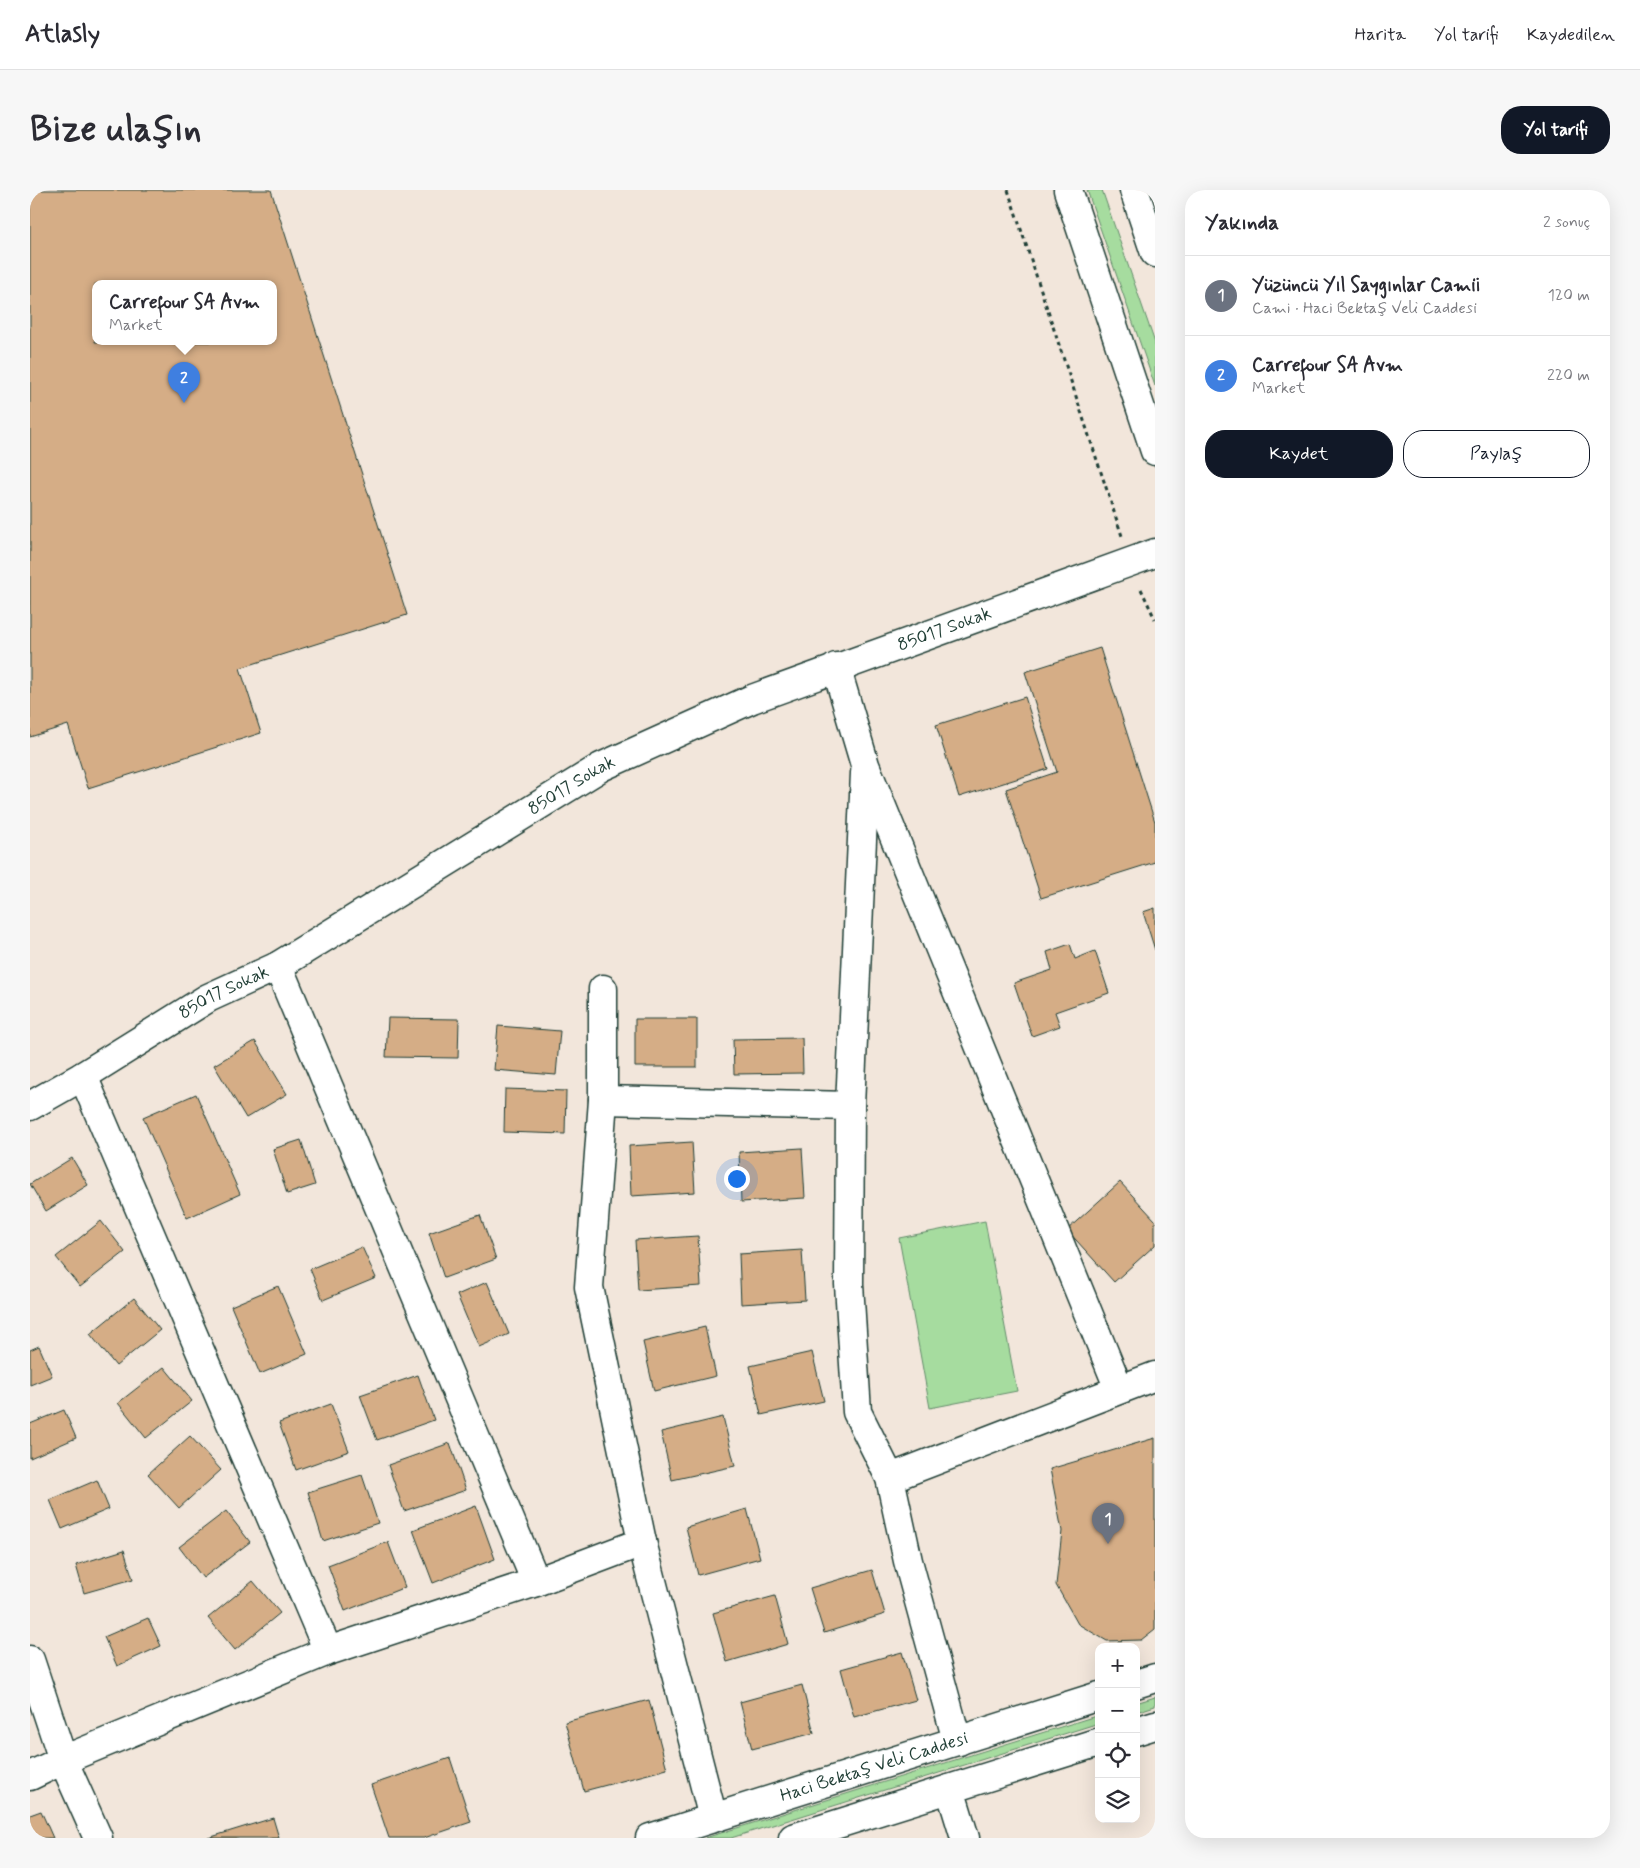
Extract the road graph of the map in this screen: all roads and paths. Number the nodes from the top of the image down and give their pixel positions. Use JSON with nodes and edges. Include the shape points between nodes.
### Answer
{"nodes":[{"id":1,"x":1008,"y":190,"type":"edge"},
{"id":2,"x":1068,"y":190,"type":"edge"},
{"id":3,"x":1134,"y":190,"type":"edge"},
{"id":4,"x":1155,"y":252,"type":"edge"},
{"id":5,"x":1155,"y":451,"type":"edge"},
{"id":6,"x":1122,"y":535,"type":"dead end"},
{"id":7,"x":1155,"y":553,"type":"edge"},
{"id":8,"x":1141,"y":591,"type":"dead end"},
{"id":9,"x":1155,"y":619,"type":"edge"},
{"id":10,"x":836,"y":667,"type":"junction"},
{"id":11,"x":865,"y":765,"type":"junction"},
{"id":12,"x":278,"y":966,"type":"junction"},
{"id":13,"x":603,"y":989,"type":"dead end"},
{"id":14,"x":82,"y":1076,"type":"junction"},
{"id":15,"x":603,"y":1100,"type":"junction"},
{"id":16,"x":30,"y":1106,"type":"edge"},
{"id":17,"x":850,"y":1106,"type":"junction"},
{"id":18,"x":1155,"y":1376,"type":"edge"},
{"id":19,"x":1119,"y":1389,"type":"junction"},
{"id":20,"x":890,"y":1478,"type":"junction"},
{"id":21,"x":642,"y":1542,"type":"junction"},
{"id":22,"x":536,"y":1582,"type":"junction"},
{"id":23,"x":328,"y":1651,"type":"junction"},
{"id":24,"x":30,"y":1660,"type":"edge"},
{"id":25,"x":1155,"y":1678,"type":"edge"},
{"id":26,"x":1140,"y":1683,"type":"edge"},
{"id":27,"x":1095,"y":1697,"type":"edge"},
{"id":28,"x":1155,"y":1725,"type":"edge"},
{"id":29,"x":1140,"y":1729,"type":"edge"},
{"id":30,"x":959,"y":1741,"type":"junction"},
{"id":31,"x":1095,"y":1743,"type":"edge"},
{"id":32,"x":63,"y":1760,"type":"junction"},
{"id":33,"x":30,"y":1776,"type":"edge"},
{"id":34,"x":950,"y":1788,"type":"junction"},
{"id":35,"x":713,"y":1818,"type":"junction"},
{"id":36,"x":98,"y":1838,"type":"edge"},
{"id":37,"x":650,"y":1838,"type":"edge"},
{"id":38,"x":793,"y":1838,"type":"edge"},
{"id":39,"x":965,"y":1838,"type":"edge"}],
"edges":[{"from":1,"to":6,"type":"path"},
{"from":2,"to":5,"type":"street"},
{"from":3,"to":4,"type":"street"},
{"from":7,"to":10,"type":"street","name":"85017 Sokak"},
{"from":8,"to":9,"type":"path"},
{"from":10,"to":11,"type":"street"},
{"from":10,"to":12,"type":"street","name":"85017 Sokak","via":[[752,699],[601,767]]},
{"from":11,"to":17,"type":"street"},
{"from":11,"to":19,"type":"street"},
{"from":12,"to":14,"type":"street","name":"85017 Sokak","via":[[208,998]]},
{"from":12,"to":22,"type":"street"},
{"from":13,"to":15,"type":"street"},
{"from":14,"to":16,"type":"street","name":"85017 Sokak"},
{"from":14,"to":23,"type":"street"},
{"from":15,"to":17,"type":"street"},
{"from":15,"to":21,"type":"street","via":[[589,1288]]},
{"from":17,"to":20,"type":"street","via":[[849,1284],[857,1412]]},
{"from":18,"to":19,"type":"street"},
{"from":19,"to":20,"type":"street"},
{"from":20,"to":30,"type":"street","via":[[908,1561]]},
{"from":21,"to":22,"type":"street"},
{"from":21,"to":35,"type":"street"},
{"from":22,"to":23,"type":"street"},
{"from":23,"to":32,"type":"street"},
{"from":24,"to":32,"type":"street"},
{"from":25,"to":26,"type":"street"},
{"from":27,"to":30,"type":"street","name":"Haci Bektaş Veli Caddesi"},
{"from":28,"to":29,"type":"street"},
{"from":30,"to":35,"type":"street","name":"Haci Bektaş Veli Caddesi"},
{"from":31,"to":34,"type":"street"},
{"from":32,"to":33,"type":"street"},
{"from":32,"to":36,"type":"street"},
{"from":34,"to":38,"type":"street"},
{"from":34,"to":39,"type":"street"},
{"from":35,"to":37,"type":"street","name":"Haci Bektaş Veli Caddesi"}]}
